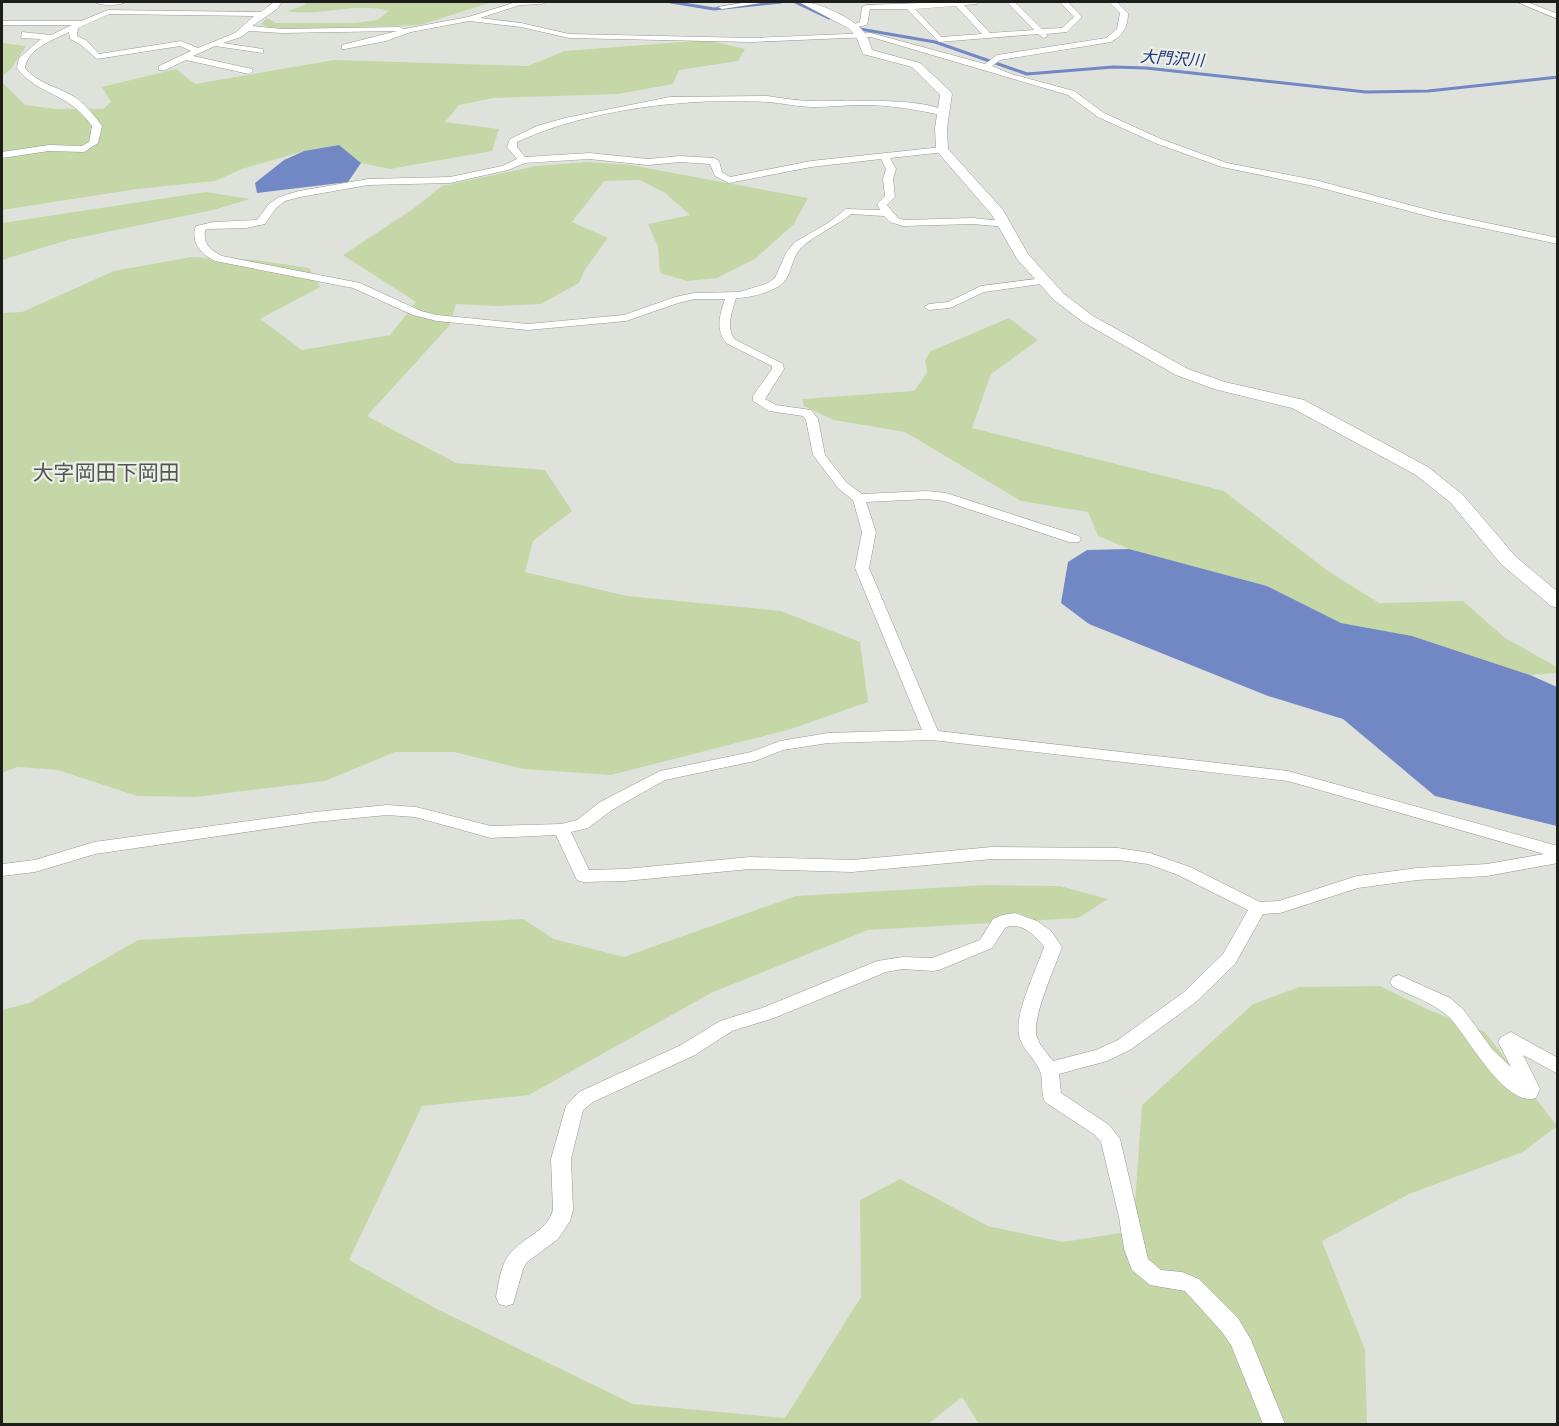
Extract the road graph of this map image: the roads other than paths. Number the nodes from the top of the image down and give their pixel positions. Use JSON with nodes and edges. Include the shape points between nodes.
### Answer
{"nodes":[{"id":1,"x":98,"y":2,"type":"edge"},
{"id":2,"x":122,"y":2,"type":"edge"},
{"id":3,"x":278,"y":2,"type":"edge"},
{"id":4,"x":542,"y":2,"type":"edge"},
{"id":5,"x":763,"y":2,"type":"edge"},
{"id":6,"x":804,"y":2,"type":"edge"},
{"id":7,"x":958,"y":2,"type":"edge"},
{"id":8,"x":974,"y":2,"type":"edge"},
{"id":9,"x":1011,"y":2,"type":"edge"},
{"id":10,"x":1064,"y":2,"type":"edge"},
{"id":11,"x":1113,"y":2,"type":"edge"},
{"id":12,"x":1521,"y":2,"type":"edge"},
{"id":13,"x":904,"y":5,"type":"edge"},
{"id":14,"x":1557,"y":6,"type":"edge"},
{"id":15,"x":722,"y":7,"type":"dead end"},
{"id":16,"x":1540,"y":8,"type":"junction"},
{"id":17,"x":108,"y":12,"type":"junction"},
{"id":18,"x":188,"y":13,"type":"junction"},
{"id":19,"x":261,"y":15,"type":"junction"},
{"id":20,"x":1557,"y":16,"type":"edge"},
{"id":21,"x":176,"y":19,"type":"dead end"},
{"id":22,"x":469,"y":19,"type":"junction"},
{"id":23,"x":2,"y":23,"type":"edge"},
{"id":24,"x":85,"y":23,"type":"junction"},
{"id":25,"x":74,"y":28,"type":"junction"},
{"id":26,"x":247,"y":28,"type":"junction"},
{"id":27,"x":409,"y":30,"type":"junction"},
{"id":28,"x":857,"y":31,"type":"junction"},
{"id":29,"x":1040,"y":32,"type":"junction"},
{"id":30,"x":25,"y":34,"type":"dead end"},
{"id":31,"x":52,"y":36,"type":"junction"},
{"id":32,"x":988,"y":36,"type":"junction"},
{"id":33,"x":214,"y":43,"type":"junction"},
{"id":34,"x":345,"y":46,"type":"dead end"},
{"id":35,"x":1056,"y":50,"type":"junction"},
{"id":36,"x":198,"y":51,"type":"junction"},
{"id":37,"x":260,"y":51,"type":"dead end"},
{"id":38,"x":185,"y":57,"type":"junction"},
{"id":39,"x":990,"y":64,"type":"junction"},
{"id":40,"x":162,"y":68,"type":"dead end"},
{"id":41,"x":249,"y":71,"type":"dead end"},
{"id":42,"x":945,"y":113,"type":"junction"},
{"id":43,"x":942,"y":150,"type":"junction"},
{"id":44,"x":2,"y":155,"type":"edge"},
{"id":45,"x":885,"y":157,"type":"junction"},
{"id":46,"x":523,"y":160,"type":"junction"},
{"id":47,"x":887,"y":213,"type":"junction"},
{"id":48,"x":1006,"y":224,"type":"junction"},
{"id":49,"x":1557,"y":241,"type":"edge"},
{"id":50,"x":1044,"y":281,"type":"junction"},
{"id":51,"x":731,"y":296,"type":"junction"},
{"id":52,"x":929,"y":307,"type":"dead end"},
{"id":53,"x":859,"y":498,"type":"junction"},
{"id":54,"x":1074,"y":539,"type":"dead end"},
{"id":55,"x":1557,"y":602,"type":"edge"},
{"id":56,"x":932,"y":735,"type":"junction"},
{"id":57,"x":561,"y":829,"type":"junction"},
{"id":58,"x":1557,"y":852,"type":"edge"},
{"id":59,"x":1557,"y":857,"type":"edge"},
{"id":60,"x":2,"y":870,"type":"edge"},
{"id":61,"x":1258,"y":908,"type":"junction"},
{"id":62,"x":1400,"y":982,"type":"dead end"},
{"id":63,"x":1557,"y":1067,"type":"edge"},
{"id":64,"x":1048,"y":1069,"type":"junction"},
{"id":65,"x":506,"y":1297,"type":"dead end"},
{"id":66,"x":1274,"y":1425,"type":"edge"}],
"edges":[{"from":1,"to":2,"type":"street"},
{"from":2,"to":17,"type":"street"},
{"from":3,"to":19,"type":"street"},
{"from":4,"to":22,"type":"street","via":[[519,3]]},
{"from":5,"to":15,"type":"street"},
{"from":6,"to":28,"type":"street"},
{"from":7,"to":8,"type":"street"},
{"from":7,"to":13,"type":"street"},
{"from":7,"to":32,"type":"street"},
{"from":9,"to":29,"type":"street"},
{"from":10,"to":29,"type":"street","via":[[1078,17],[1064,30]]},
{"from":11,"to":35,"type":"street","via":[[1124,13],[1118,35]]},
{"from":12,"to":16,"type":"street"},
{"from":13,"to":28,"type":"street","via":[[866,7],[864,23]]},
{"from":13,"to":32,"type":"street","via":[[939,40]]},
{"from":14,"to":16,"type":"street"},
{"from":16,"to":20,"type":"street"},
{"from":17,"to":18,"type":"street"},
{"from":17,"to":24,"type":"street"},
{"from":18,"to":19,"type":"street"},
{"from":18,"to":21,"type":"street"},
{"from":19,"to":26,"type":"street"},
{"from":22,"to":27,"type":"street"},
{"from":22,"to":28,"type":"street","via":[[569,36],[752,40]]},
{"from":23,"to":24,"type":"street"},
{"from":24,"to":25,"type":"street"},
{"from":25,"to":31,"type":"street"},
{"from":25,"to":36,"type":"street","via":[[73,37],[97,57],[150,44],[181,43]]},
{"from":26,"to":27,"type":"street"},
{"from":26,"to":33,"type":"street"},
{"from":27,"to":34,"type":"street"},
{"from":28,"to":39,"type":"street"},
{"from":28,"to":42,"type":"street","via":[[867,52],[916,65],[924,71],[946,94]]},
{"from":29,"to":32,"type":"street"},
{"from":29,"to":35,"type":"street"},
{"from":30,"to":31,"type":"street"},
{"from":31,"to":44,"type":"street","via":[[31,50],[22,60],[21,68],[31,80],[68,97],[90,115],[97,126],[93,143],[78,149],[49,148]]},
{"from":33,"to":36,"type":"street"},
{"from":33,"to":37,"type":"street"},
{"from":35,"to":39,"type":"street"},
{"from":36,"to":38,"type":"street"},
{"from":38,"to":40,"type":"street"},
{"from":38,"to":41,"type":"street"},
{"from":39,"to":49,"type":"street","via":[[1008,76],[1071,93],[1101,115],[1226,165]]},
{"from":42,"to":43,"type":"street","via":[[940,134]]},
{"from":42,"to":46,"type":"street","via":[[866,102],[670,100],[540,129],[513,141],[512,147]]},
{"from":43,"to":45,"type":"street"},
{"from":43,"to":48,"type":"street"},
{"from":45,"to":46,"type":"street","via":[[811,164],[729,180],[718,174],[714,161],[648,162],[589,156]]},
{"from":45,"to":47,"type":"street","via":[[891,169],[890,197],[882,204]]},
{"from":46,"to":51,"type":"street","via":[[450,180],[368,182],[299,194],[272,206],[261,222],[200,228],[202,247],[219,259],[356,285],[417,313],[512,326],[610,321],[694,296]]},
{"from":47,"to":48,"type":"street","via":[[903,223]]},
{"from":47,"to":51,"type":"street","via":[[849,210],[799,244],[780,280]]},
{"from":48,"to":50,"type":"street","via":[[1022,256]]},
{"from":50,"to":52,"type":"street","via":[[981,289],[950,306]]},
{"from":50,"to":55,"type":"street","via":[[1088,319],[1182,372],[1220,386],[1298,404],[1422,471],[1457,499],[1508,560]]},
{"from":51,"to":53,"type":"street","via":[[723,328],[725,335],[777,364],[778,369],[759,401],[773,408],[807,412],[812,418],[819,454],[843,486]]},
{"from":53,"to":54,"type":"street","via":[[946,497]]},
{"from":53,"to":56,"type":"street","via":[[869,532],[862,568]]},
{"from":56,"to":57,"type":"street","via":[[828,738],[780,746],[755,756],[660,777],[606,806],[582,824]]},
{"from":56,"to":58,"type":"street","via":[[1288,776]]},
{"from":57,"to":60,"type":"street","via":[[491,832],[416,812],[387,810],[94,848],[35,866]]},
{"from":57,"to":61,"type":"street","via":[[583,876],[750,863],[852,866],[992,853],[1118,854],[1150,859],[1184,871]]},
{"from":59,"to":61,"type":"street","via":[[1487,870],[1417,873],[1357,882],[1281,906]]},
{"from":61,"to":64,"type":"street","via":[[1229,959],[1190,997],[1124,1045],[1101,1056]]},
{"from":62,"to":63,"type":"street","via":[[1444,1003],[1457,1014],[1485,1054],[1523,1091],[1529,1093],[1531,1089],[1507,1042],[1511,1040]]},
{"from":64,"to":65,"type":"street","via":[[1028,1033],[1029,1016],[1052,940],[1016,919],[998,924],[986,944],[933,965],[883,966],[726,1026],[688,1050],[586,1097],[575,1106],[561,1159],[560,1221],[516,1261]]},
{"from":64,"to":66,"type":"street","via":[[1052,1096],[1110,1139],[1139,1264],[1157,1279],[1192,1285],[1230,1325]]}]}
